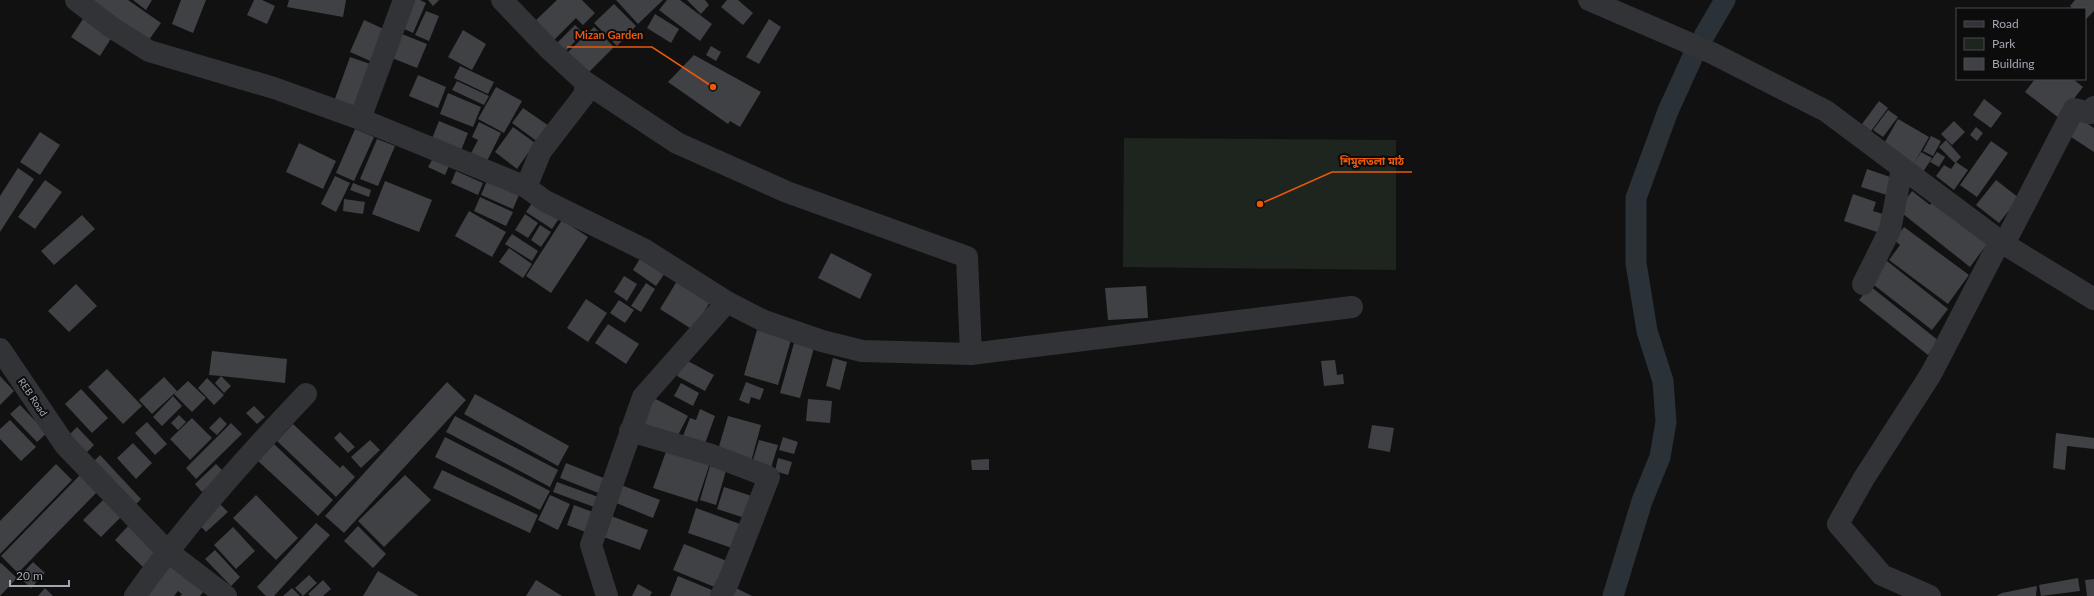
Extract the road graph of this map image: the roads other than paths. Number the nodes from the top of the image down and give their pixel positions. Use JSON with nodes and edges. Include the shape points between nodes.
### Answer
{"nodes":[{"id":1,"x":76,"y":0,"type":"edge"},
{"id":2,"x":404,"y":0,"type":"edge"},
{"id":3,"x":502,"y":0,"type":"edge"},
{"id":4,"x":1589,"y":0,"type":"edge"},
{"id":5,"x":585,"y":82,"type":"junction"},
{"id":6,"x":2094,"y":107,"type":"edge"},
{"id":7,"x":360,"y":119,"type":"junction"},
{"id":8,"x":1902,"y":168,"type":"junction"},
{"id":9,"x":526,"y":187,"type":"junction"},
{"id":10,"x":2002,"y":242,"type":"junction"},
{"id":11,"x":1863,"y":284,"type":"dead end"},
{"id":12,"x":2094,"y":299,"type":"edge"},
{"id":13,"x":727,"y":302,"type":"junction"},
{"id":14,"x":1352,"y":307,"type":"dead end"},
{"id":15,"x":0,"y":349,"type":"edge"},
{"id":16,"x":971,"y":354,"type":"junction"},
{"id":17,"x":306,"y":394,"type":"dead end"},
{"id":18,"x":630,"y":431,"type":"junction"},
{"id":19,"x":167,"y":551,"type":"junction"},
{"id":20,"x":135,"y":596,"type":"edge"},
{"id":21,"x":226,"y":596,"type":"edge"},
{"id":22,"x":607,"y":596,"type":"edge"},
{"id":23,"x":721,"y":596,"type":"edge"},
{"id":24,"x":1930,"y":596,"type":"edge"}],
"edges":[{"from":1,"to":7,"type":"street","via":[[111,27],[149,51],[274,88]]},
{"from":2,"to":7,"type":"street"},
{"from":3,"to":5,"type":"street"},
{"from":4,"to":8,"type":"street","via":[[1712,53],[1826,111]]},
{"from":5,"to":9,"type":"street","via":[[585,94],[540,151]]},
{"from":5,"to":16,"type":"street","via":[[677,143],[787,192],[967,257]]},
{"from":6,"to":10,"type":"street","via":[[2090,113],[2074,109]]},
{"from":7,"to":9,"type":"street"},
{"from":8,"to":10,"type":"street"},
{"from":8,"to":11,"type":"street","via":[[1890,230]]},
{"from":9,"to":13,"type":"street","via":[[545,201],[645,250]]},
{"from":10,"to":12,"type":"street"},
{"from":10,"to":24,"type":"street","via":[[1931,374],[1864,478],[1838,524],[1882,575]]},
{"from":13,"to":16,"type":"street","via":[[764,321],[822,341],[862,351]]},
{"from":13,"to":18,"type":"street","via":[[643,397]]},
{"from":14,"to":16,"type":"street"},
{"from":15,"to":19,"type":"street","name":"REB Road","via":[[65,445]]},
{"from":17,"to":19,"type":"street","via":[[250,452]]},
{"from":18,"to":22,"type":"street","via":[[591,545]]},
{"from":18,"to":23,"type":"street","via":[[709,454],[769,477]]},
{"from":19,"to":20,"type":"street"},
{"from":19,"to":21,"type":"street","name":"REB Road"}]}
